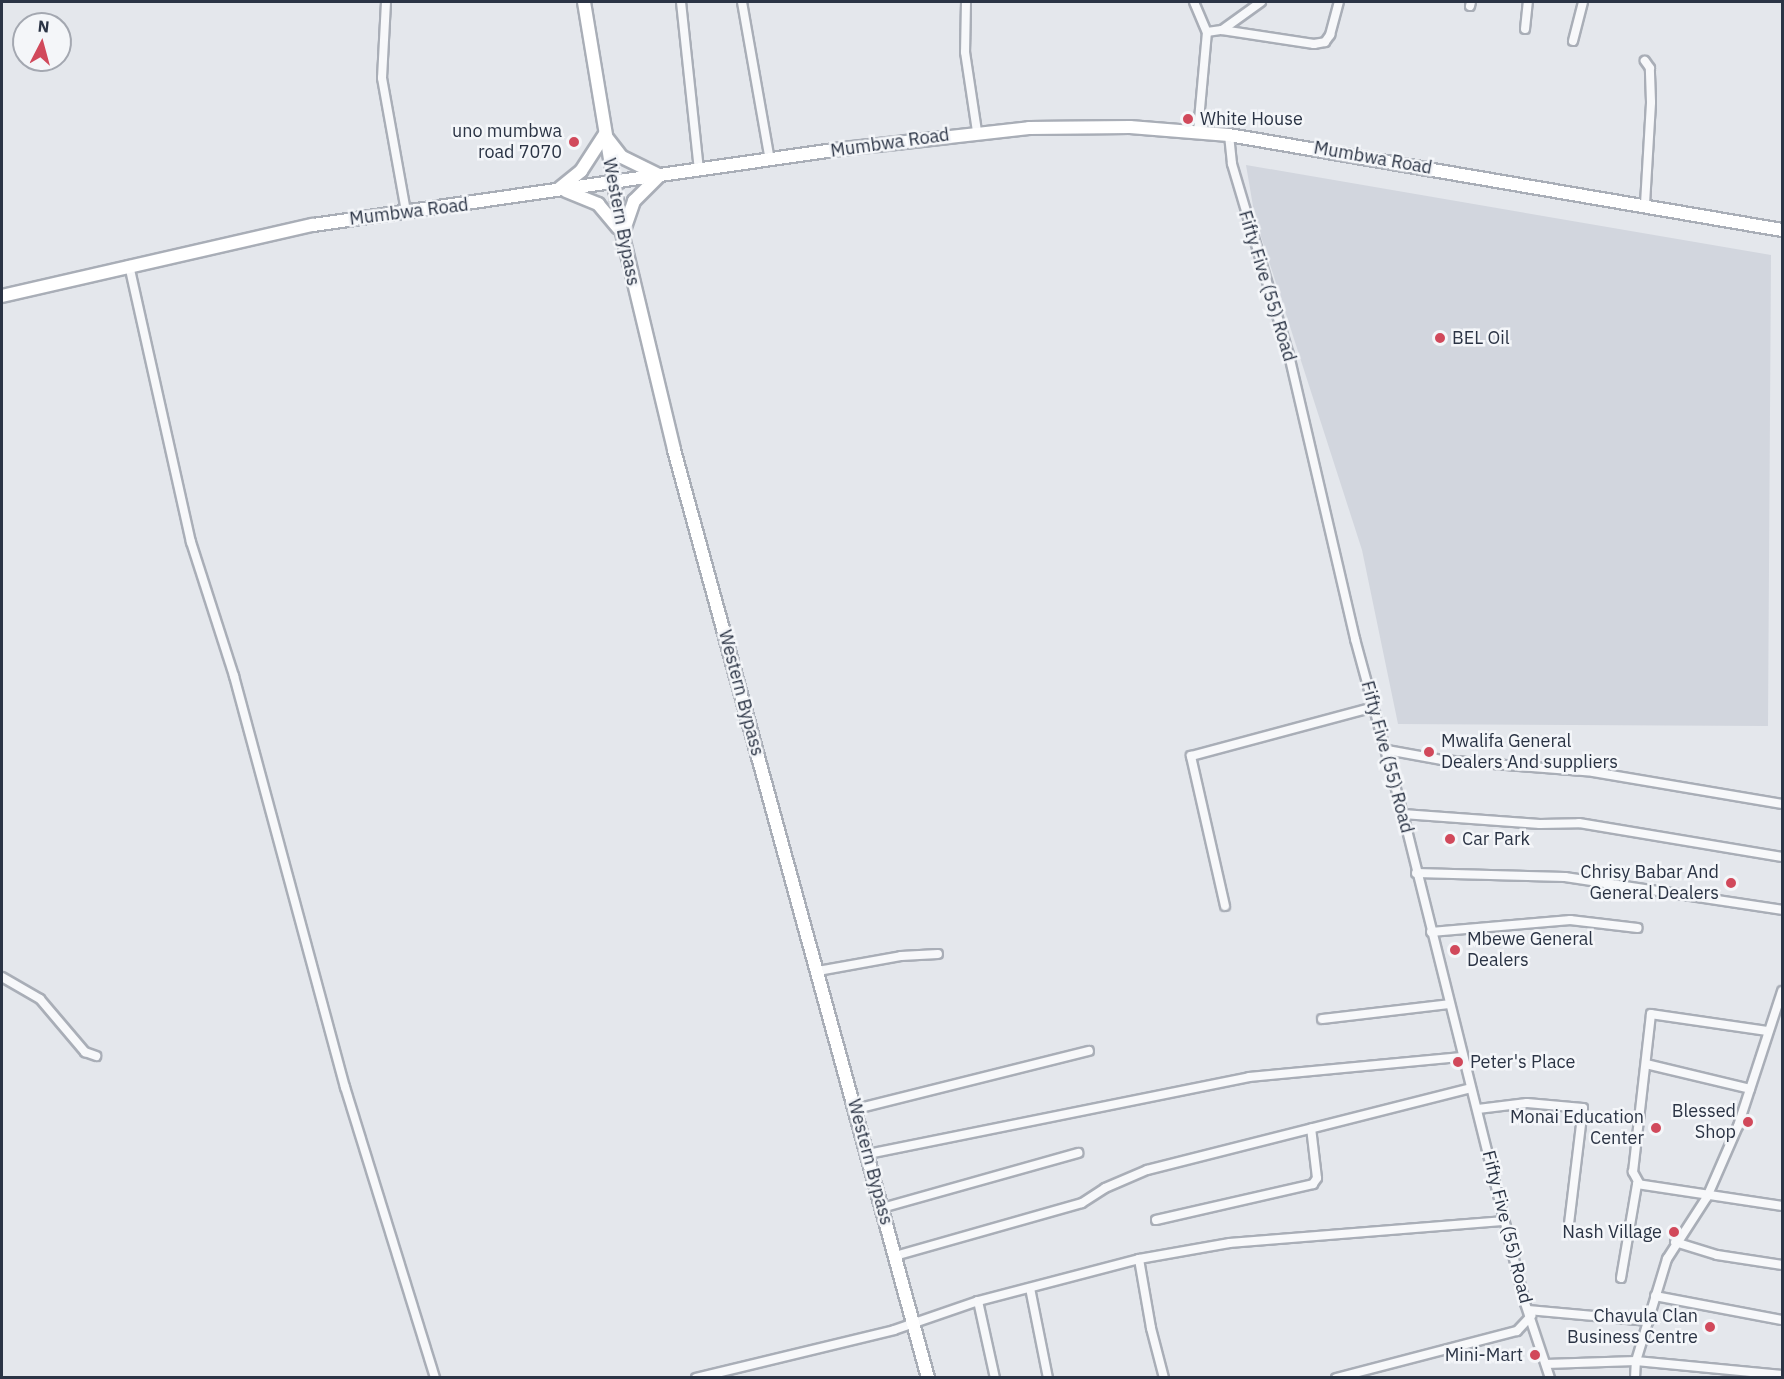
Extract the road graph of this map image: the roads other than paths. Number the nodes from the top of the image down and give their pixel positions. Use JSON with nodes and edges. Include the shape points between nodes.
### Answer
{"nodes":[{"id":1,"x":386,"y":2,"type":"edge"},
{"id":2,"x":584,"y":2,"type":"edge"},
{"id":3,"x":681,"y":2,"type":"edge"},
{"id":4,"x":742,"y":2,"type":"edge"},
{"id":5,"x":966,"y":2,"type":"edge"},
{"id":6,"x":1194,"y":2,"type":"edge"},
{"id":7,"x":1260,"y":2,"type":"edge"},
{"id":8,"x":1339,"y":2,"type":"edge"},
{"id":9,"x":1528,"y":2,"type":"edge"},
{"id":10,"x":1582,"y":2,"type":"edge"},
{"id":11,"x":1525,"y":29,"type":"dead end"},
{"id":12,"x":1222,"y":30,"type":"junction"},
{"id":13,"x":1207,"y":32,"type":"junction"},
{"id":14,"x":1573,"y":41,"type":"dead end"},
{"id":15,"x":1645,"y":62,"type":"dead end"},
{"id":16,"x":1198,"y":130,"type":"junction"},
{"id":17,"x":977,"y":131,"type":"junction"},
{"id":18,"x":605,"y":134,"type":"junction"},
{"id":19,"x":1229,"y":135,"type":"junction"},
{"id":20,"x":770,"y":160,"type":"junction"},
{"id":21,"x":699,"y":170,"type":"junction"},
{"id":22,"x":661,"y":175,"type":"junction"},
{"id":23,"x":612,"y":182,"type":"junction"},
{"id":24,"x":559,"y":189,"type":"junction"},
{"id":25,"x":1645,"y":204,"type":"junction"},
{"id":26,"x":406,"y":212,"type":"junction"},
{"id":27,"x":1782,"y":230,"type":"edge"},
{"id":28,"x":623,"y":237,"type":"junction"},
{"id":29,"x":129,"y":265,"type":"junction"},
{"id":30,"x":2,"y":296,"type":"edge"},
{"id":31,"x":1374,"y":707,"type":"junction"},
{"id":32,"x":1387,"y":750,"type":"junction"},
{"id":33,"x":1782,"y":804,"type":"edge"},
{"id":34,"x":1403,"y":814,"type":"junction"},
{"id":35,"x":1782,"y":857,"type":"edge"},
{"id":36,"x":1416,"y":873,"type":"junction"},
{"id":37,"x":1225,"y":906,"type":"dead end"},
{"id":38,"x":1782,"y":910,"type":"edge"},
{"id":39,"x":1638,"y":928,"type":"dead end"},
{"id":40,"x":1431,"y":932,"type":"junction"},
{"id":41,"x":938,"y":954,"type":"dead end"},
{"id":42,"x":818,"y":971,"type":"junction"},
{"id":43,"x":2,"y":977,"type":"edge"},
{"id":44,"x":1782,"y":991,"type":"edge"},
{"id":45,"x":1449,"y":1004,"type":"junction"},
{"id":46,"x":1779,"y":1010,"type":"edge"},
{"id":47,"x":1322,"y":1019,"type":"dead end"},
{"id":48,"x":1767,"y":1031,"type":"junction"},
{"id":49,"x":1089,"y":1051,"type":"dead end"},
{"id":50,"x":96,"y":1056,"type":"dead end"},
{"id":51,"x":1462,"y":1057,"type":"junction"},
{"id":52,"x":1646,"y":1064,"type":"junction"},
{"id":53,"x":1472,"y":1088,"type":"junction"},
{"id":54,"x":1750,"y":1089,"type":"junction"},
{"id":55,"x":856,"y":1109,"type":"junction"},
{"id":56,"x":1478,"y":1109,"type":"junction"},
{"id":57,"x":1311,"y":1128,"type":"junction"},
{"id":58,"x":1078,"y":1152,"type":"dead end"},
{"id":59,"x":868,"y":1154,"type":"junction"},
{"id":60,"x":1639,"y":1183,"type":"junction"},
{"id":61,"x":1707,"y":1197,"type":"junction"},
{"id":62,"x":1782,"y":1206,"type":"edge"},
{"id":63,"x":882,"y":1208,"type":"junction"},
{"id":64,"x":1156,"y":1220,"type":"dead end"},
{"id":65,"x":1504,"y":1221,"type":"junction"},
{"id":66,"x":1569,"y":1224,"type":"dead end"},
{"id":67,"x":1675,"y":1242,"type":"junction"},
{"id":68,"x":895,"y":1256,"type":"junction"},
{"id":69,"x":1139,"y":1258,"type":"junction"},
{"id":70,"x":1782,"y":1265,"type":"edge"},
{"id":71,"x":1621,"y":1278,"type":"dead end"},
{"id":72,"x":1030,"y":1288,"type":"junction"},
{"id":73,"x":1655,"y":1296,"type":"junction"},
{"id":74,"x":978,"y":1301,"type":"junction"},
{"id":75,"x":1529,"y":1313,"type":"junction"},
{"id":76,"x":1782,"y":1320,"type":"edge"},
{"id":77,"x":1648,"y":1321,"type":"junction"},
{"id":78,"x":914,"y":1324,"type":"junction"},
{"id":79,"x":1636,"y":1361,"type":"junction"},
{"id":80,"x":1546,"y":1364,"type":"junction"},
{"id":81,"x":1782,"y":1375,"type":"edge"},
{"id":82,"x":435,"y":1377,"type":"edge"},
{"id":83,"x":696,"y":1377,"type":"edge"},
{"id":84,"x":926,"y":1377,"type":"edge"},
{"id":85,"x":995,"y":1377,"type":"edge"},
{"id":86,"x":1048,"y":1377,"type":"edge"},
{"id":87,"x":1164,"y":1377,"type":"edge"},
{"id":88,"x":1336,"y":1377,"type":"edge"},
{"id":89,"x":1550,"y":1377,"type":"edge"},
{"id":90,"x":1635,"y":1377,"type":"edge"}],
"edges":[{"from":1,"to":26,"type":"street","via":[[382,78]]},
{"from":2,"to":18,"type":"main road","name":"Western Bypass"},
{"from":3,"to":21,"type":"street"},
{"from":4,"to":20,"type":"street"},
{"from":5,"to":17,"type":"street","via":[[965,52]]},
{"from":6,"to":13,"type":"street"},
{"from":7,"to":12,"type":"street"},
{"from":8,"to":12,"type":"street","via":[[1325,42],[1314,44]]},
{"from":9,"to":11,"type":"street"},
{"from":10,"to":14,"type":"street"},
{"from":12,"to":13,"type":"street"},
{"from":13,"to":16,"type":"street"},
{"from":15,"to":25,"type":"street","via":[[1650,68],[1651,102]]},
{"from":16,"to":17,"type":"main road","name":"Mumbwa Road","via":[[1084,126]]},
{"from":16,"to":19,"type":"main road","name":"Mumbwa Road"},
{"from":17,"to":20,"type":"main road","name":"Mumbwa Road"},
{"from":18,"to":22,"type":"main road","via":[[622,157]]},
{"from":18,"to":23,"type":"main road","name":"Western Bypass"},
{"from":18,"to":24,"type":"main road","via":[[581,171]]},
{"from":19,"to":25,"type":"main road","name":"Mumbwa Road"},
{"from":19,"to":31,"type":"street","name":"Fifty Five (55) Road","via":[[1232,164],[1289,356]]},
{"from":20,"to":21,"type":"main road","name":"Mumbwa Road"},
{"from":21,"to":22,"type":"main road","name":"Mumbwa Road"},
{"from":22,"to":23,"type":"main road","name":"Mumbwa Road"},
{"from":22,"to":28,"type":"main road","via":[[646,185],[634,201]]},
{"from":23,"to":24,"type":"main road","name":"Mumbwa Road"},
{"from":23,"to":28,"type":"main road","name":"Western Bypass"},
{"from":24,"to":26,"type":"main road","name":"Mumbwa Road"},
{"from":24,"to":28,"type":"main road","via":[[598,204]]},
{"from":25,"to":27,"type":"main road","name":"Mumbwa Road"},
{"from":26,"to":29,"type":"main road","name":"Mumbwa Road","via":[[313,225]]},
{"from":28,"to":42,"type":"main road","name":"Western Bypass","via":[[674,450]]},
{"from":29,"to":30,"type":"main road","name":"Mumbwa Road"},
{"from":29,"to":82,"type":"street","via":[[191,542],[234,676],[345,1087]]},
{"from":31,"to":32,"type":"street","name":"Fifty Five (55) Road"},
{"from":31,"to":37,"type":"street","via":[[1191,756]]},
{"from":32,"to":33,"type":"street","via":[[1463,762],[1593,772]]},
{"from":32,"to":34,"type":"street","name":"Fifty Five (55) Road"},
{"from":34,"to":35,"type":"street","via":[[1539,824],[1579,823]]},
{"from":34,"to":36,"type":"street","name":"Fifty Five (55) Road"},
{"from":36,"to":38,"type":"street","via":[[1565,877]]},
{"from":36,"to":40,"type":"street","name":"Fifty Five (55) Road"},
{"from":39,"to":40,"type":"street","via":[[1570,920]]},
{"from":40,"to":45,"type":"street","name":"Fifty Five (55) Road"},
{"from":41,"to":42,"type":"street","via":[[901,956]]},
{"from":42,"to":55,"type":"main road","name":"Western Bypass"},
{"from":43,"to":50,"type":"street","via":[[40,999],[85,1052]]},
{"from":44,"to":46,"type":"street"},
{"from":45,"to":47,"type":"street"},
{"from":45,"to":51,"type":"street","name":"Fifty Five (55) Road"},
{"from":46,"to":48,"type":"street"},
{"from":48,"to":52,"type":"street","via":[[1655,1012],[1650,1018]]},
{"from":48,"to":54,"type":"street"},
{"from":49,"to":55,"type":"street"},
{"from":51,"to":53,"type":"street","name":"Fifty Five (55) Road"},
{"from":51,"to":59,"type":"street","via":[[1249,1077]]},
{"from":52,"to":54,"type":"street"},
{"from":52,"to":60,"type":"street","via":[[1633,1172]]},
{"from":53,"to":56,"type":"street","name":"Fifty Five (55) Road"},
{"from":53,"to":57,"type":"street"},
{"from":54,"to":61,"type":"street"},
{"from":55,"to":59,"type":"main road","name":"Western Bypass"},
{"from":56,"to":65,"type":"street","name":"Fifty Five (55) Road"},
{"from":56,"to":66,"type":"street","via":[[1527,1103],[1583,1108]]},
{"from":57,"to":64,"type":"street","via":[[1317,1178],[1313,1184]]},
{"from":57,"to":68,"type":"street","via":[[1147,1170],[1082,1203]]},
{"from":58,"to":63,"type":"street"},
{"from":59,"to":63,"type":"main road","name":"Western Bypass"},
{"from":60,"to":61,"type":"street"},
{"from":60,"to":71,"type":"street","via":[[1634,1187]]},
{"from":61,"to":62,"type":"street"},
{"from":61,"to":67,"type":"street"},
{"from":63,"to":68,"type":"main road","name":"Western Bypass"},
{"from":65,"to":69,"type":"street","via":[[1230,1243]]},
{"from":65,"to":75,"type":"street","name":"Fifty Five (55) Road"},
{"from":67,"to":70,"type":"street","via":[[1717,1255]]},
{"from":67,"to":73,"type":"street"},
{"from":68,"to":78,"type":"main road","name":"Western Bypass"},
{"from":69,"to":72,"type":"street"},
{"from":69,"to":87,"type":"street","via":[[1150,1328]]},
{"from":72,"to":74,"type":"street"},
{"from":72,"to":86,"type":"street"},
{"from":73,"to":76,"type":"street"},
{"from":73,"to":77,"type":"street"},
{"from":74,"to":78,"type":"street"},
{"from":74,"to":85,"type":"street"},
{"from":75,"to":77,"type":"street"},
{"from":75,"to":80,"type":"street","name":"Fifty Five (55) Road"},
{"from":75,"to":88,"type":"street","via":[[1517,1331]]},
{"from":77,"to":79,"type":"street"},
{"from":78,"to":83,"type":"street"},
{"from":78,"to":84,"type":"main road","name":"Western Bypass"},
{"from":79,"to":80,"type":"street"},
{"from":79,"to":81,"type":"street"},
{"from":79,"to":90,"type":"street"},
{"from":80,"to":89,"type":"street","name":"Fifty Five (55) Road"}]}
